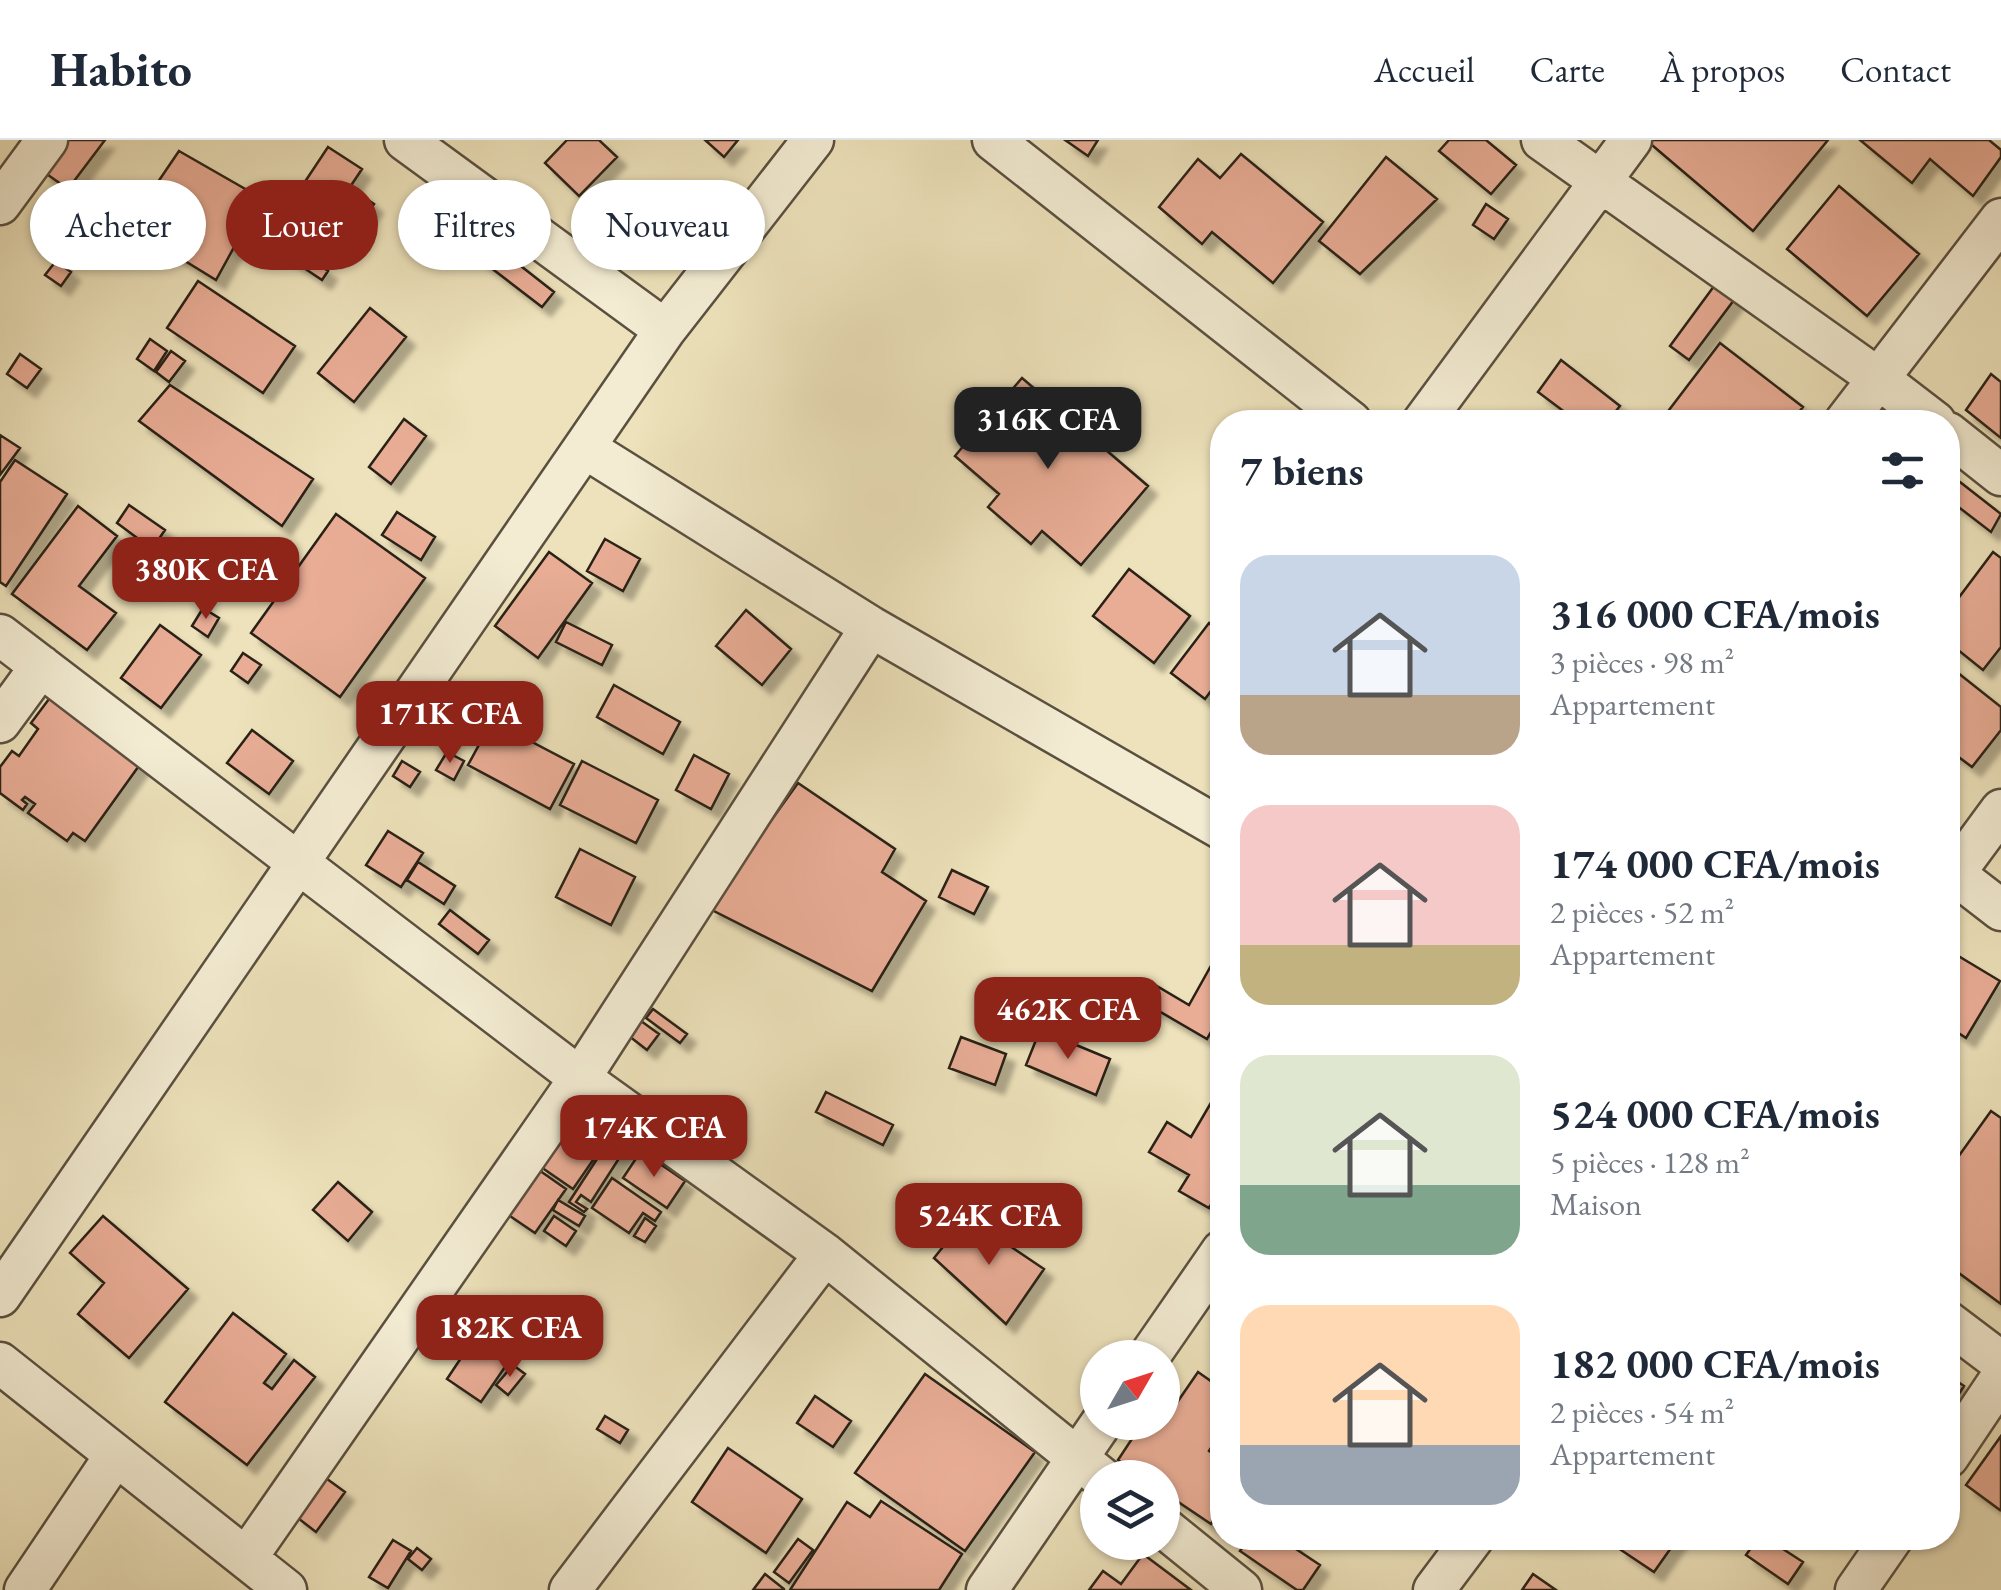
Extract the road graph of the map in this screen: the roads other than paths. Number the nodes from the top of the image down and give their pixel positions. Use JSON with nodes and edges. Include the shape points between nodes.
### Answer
{"nodes":[{"id":1,"x":47,"y":140,"type":"edge"},
{"id":2,"x":405,"y":140,"type":"edge"},
{"id":3,"x":814,"y":140,"type":"edge"},
{"id":4,"x":994,"y":140,"type":"edge"},
{"id":5,"x":1542,"y":140,"type":"edge"},
{"id":6,"x":1630,"y":140,"type":"edge"},
{"id":7,"x":1597,"y":182,"type":"junction"},
{"id":8,"x":0,"y":204,"type":"edge"},
{"id":9,"x":2001,"y":219,"type":"edge"},
{"id":10,"x":665,"y":330,"type":"junction"},
{"id":11,"x":1880,"y":379,"type":"junction"},
{"id":12,"x":1336,"y":410,"type":"edge"},
{"id":13,"x":1432,"y":410,"type":"edge"},
{"id":14,"x":1855,"y":410,"type":"edge"},
{"id":15,"x":1919,"y":410,"type":"edge"},
{"id":16,"x":1960,"y":443,"type":"edge"},
{"id":17,"x":585,"y":448,"type":"junction"},
{"id":18,"x":2001,"y":475,"type":"edge"},
{"id":19,"x":872,"y":627,"type":"junction"},
{"id":20,"x":0,"y":635,"type":"edge"},
{"id":21,"x":41,"y":666,"type":"junction"},
{"id":22,"x":0,"y":722,"type":"edge"},
{"id":23,"x":2001,"y":810,"type":"edge"},
{"id":24,"x":1210,"y":822,"type":"edge"},
{"id":25,"x":1960,"y":862,"type":"edge"},
{"id":26,"x":300,"y":864,"type":"junction"},
{"id":27,"x":1960,"y":882,"type":"edge"},
{"id":28,"x":2001,"y":910,"type":"edge"},
{"id":29,"x":580,"y":1078,"type":"junction"},
{"id":30,"x":825,"y":1254,"type":"junction"},
{"id":31,"x":1210,"y":1268,"type":"edge"},
{"id":32,"x":0,"y":1296,"type":"edge"},
{"id":33,"x":1960,"y":1331,"type":"edge"},
{"id":34,"x":1160,"y":1340,"type":"edge"},
{"id":35,"x":2001,"y":1362,"type":"edge"},
{"id":36,"x":0,"y":1363,"type":"edge"},
{"id":37,"x":2001,"y":1378,"type":"edge"},
{"id":38,"x":1960,"y":1438,"type":"edge"},
{"id":39,"x":115,"y":1456,"type":"junction"},
{"id":40,"x":1080,"y":1460,"type":"edge"},
{"id":41,"x":1080,"y":1480,"type":"edge"},
{"id":42,"x":1180,"y":1541,"type":"edge"},
{"id":43,"x":1464,"y":1550,"type":"edge"},
{"id":44,"x":1884,"y":1550,"type":"edge"},
{"id":45,"x":247,"y":1558,"type":"junction"},
{"id":46,"x":25,"y":1590,"type":"edge"},
{"id":47,"x":286,"y":1590,"type":"edge"},
{"id":48,"x":570,"y":1590,"type":"edge"},
{"id":49,"x":987,"y":1590,"type":"edge"},
{"id":50,"x":1241,"y":1590,"type":"edge"},
{"id":51,"x":1434,"y":1590,"type":"edge"},
{"id":52,"x":1856,"y":1590,"type":"edge"}],
"edges":[{"from":1,"to":8,"type":"street"},
{"from":2,"to":10,"type":"street"},
{"from":3,"to":10,"type":"street"},
{"from":4,"to":12,"type":"street"},
{"from":5,"to":7,"type":"street"},
{"from":6,"to":7,"type":"street"},
{"from":7,"to":11,"type":"street"},
{"from":7,"to":13,"type":"street"},
{"from":9,"to":11,"type":"street"},
{"from":10,"to":17,"type":"street"},
{"from":11,"to":14,"type":"street"},
{"from":11,"to":15,"type":"street"},
{"from":16,"to":18,"type":"street"},
{"from":17,"to":19,"type":"street"},
{"from":17,"to":26,"type":"street"},
{"from":19,"to":24,"type":"street"},
{"from":19,"to":29,"type":"street"},
{"from":20,"to":21,"type":"street"},
{"from":21,"to":22,"type":"street"},
{"from":21,"to":26,"type":"street"},
{"from":23,"to":25,"type":"street"},
{"from":26,"to":29,"type":"street"},
{"from":26,"to":32,"type":"street"},
{"from":27,"to":28,"type":"street"},
{"from":29,"to":30,"type":"street"},
{"from":29,"to":45,"type":"street"},
{"from":30,"to":40,"type":"street"},
{"from":30,"to":48,"type":"street"},
{"from":31,"to":34,"type":"street"},
{"from":33,"to":35,"type":"street"},
{"from":36,"to":39,"type":"street"},
{"from":37,"to":38,"type":"street"},
{"from":39,"to":45,"type":"street"},
{"from":39,"to":46,"type":"street"},
{"from":41,"to":49,"type":"street"},
{"from":42,"to":50,"type":"street"},
{"from":43,"to":51,"type":"street"},
{"from":44,"to":52,"type":"street"},
{"from":45,"to":47,"type":"street"}]}
